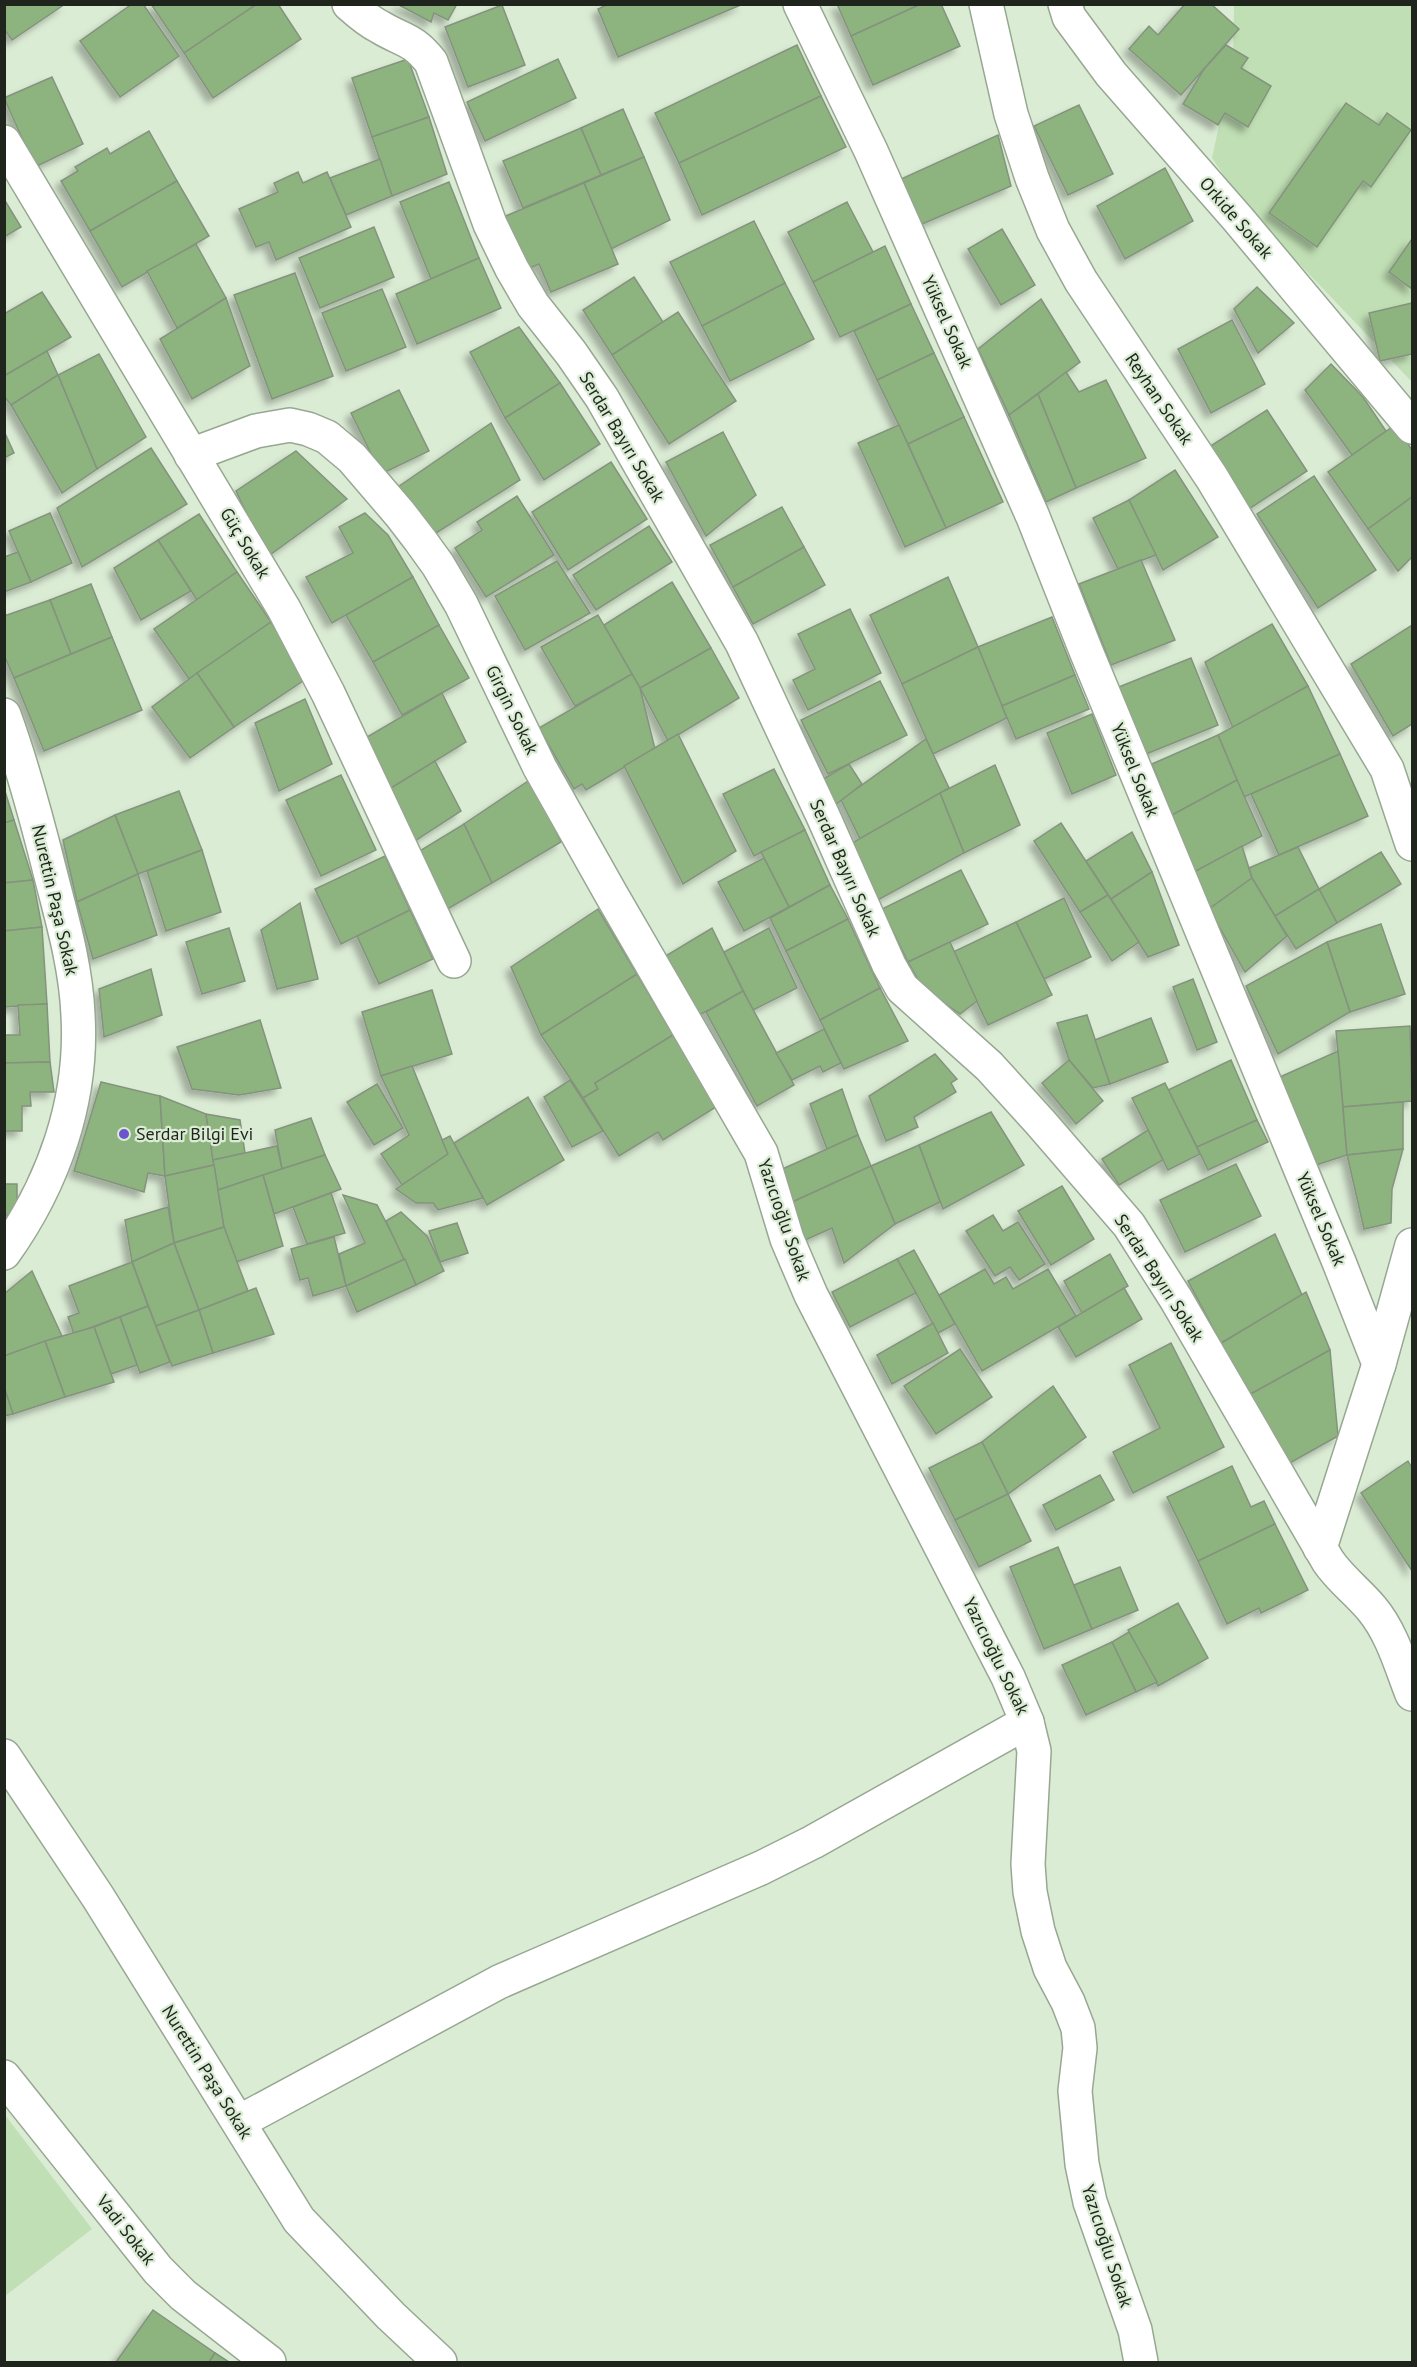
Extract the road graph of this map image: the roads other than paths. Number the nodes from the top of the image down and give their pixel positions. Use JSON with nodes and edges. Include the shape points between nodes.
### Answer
{"nodes":[{"id":1,"x":349,"y":4,"type":"edge"},
{"id":2,"x":800,"y":4,"type":"edge"},
{"id":3,"x":986,"y":4,"type":"edge"},
{"id":4,"x":1065,"y":4,"type":"edge"},
{"id":5,"x":4,"y":142,"type":"edge"},
{"id":6,"x":1413,"y":427,"type":"edge"},
{"id":7,"x":191,"y":455,"type":"junction"},
{"id":8,"x":4,"y":716,"type":"edge"},
{"id":9,"x":1387,"y":769,"type":"junction"},
{"id":10,"x":1413,"y":805,"type":"edge"},
{"id":11,"x":1413,"y":844,"type":"edge"},
{"id":12,"x":454,"y":961,"type":"dead end"},
{"id":13,"x":746,"y":1124,"type":"joint"},
{"id":14,"x":1413,"y":1245,"type":"edge"},
{"id":15,"x":4,"y":1253,"type":"edge"},
{"id":16,"x":1379,"y":1364,"type":"junction"},
{"id":17,"x":1320,"y":1548,"type":"junction"},
{"id":18,"x":1413,"y":1694,"type":"edge"},
{"id":19,"x":1027,"y":1722,"type":"junction"},
{"id":20,"x":4,"y":1756,"type":"edge"},
{"id":21,"x":4,"y":2077,"type":"edge"},
{"id":22,"x":239,"y":2122,"type":"junction"},
{"id":23,"x":269,"y":2362,"type":"edge"},
{"id":24,"x":440,"y":2362,"type":"edge"},
{"id":25,"x":1141,"y":2362,"type":"edge"}],
"edges":[{"from":1,"to":17,"type":"street","name":"Serdar Bayırı Sokak","via":[[380,28],[408,39],[431,62],[490,224],[512,270],[602,398],[742,643],[902,988],[989,1066],[1129,1226],[1176,1299]]},
{"from":2,"to":16,"type":"street","name":"Yüksel Sokak","via":[[871,151],[1033,517]]},
{"from":3,"to":9,"type":"street","name":"Reyhan Sokak","via":[[1011,114],[1053,230],[1081,281],[1212,478]]},
{"from":4,"to":6,"type":"street","name":"Orkide Sokak","via":[[1069,17],[1111,74]]},
{"from":5,"to":7,"type":"street","name":"Güç Sokak"},
{"from":7,"to":12,"type":"street","name":"Güç Sokak","via":[[284,609],[328,693]]},
{"from":7,"to":13,"type":"street","name":"Girgin Sokak","via":[[256,430],[290,425],[308,429],[327,437],[352,458],[400,514],[461,604],[540,768]]},
{"from":8,"to":15,"type":"street","name":"Nurettin Paşa Sokak","via":[[19,757],[69,945],[78,1013],[78,1056],[74,1095],[47,1182]]},
{"from":9,"to":10,"type":"street","name":"Reyhan Sokak"},
{"from":9,"to":11,"type":"street","name":"Reyhan Sokak"},
{"from":13,"to":19,"type":"street","name":"Yazıcıoğlu Sokak","via":[[761,1153],[788,1239],[811,1295],[1003,1667]]},
{"from":14,"to":16,"type":"street"},
{"from":16,"to":17,"type":"street"},
{"from":17,"to":18,"type":"street","name":"Serdar Bayırı Sokak","via":[[1334,1570],[1372,1608],[1384,1626]]},
{"from":19,"to":22,"type":"street","via":[[813,1842],[499,1982]]},
{"from":19,"to":25,"type":"street","name":"Yazıcıoğlu Sokak","via":[[1035,1751],[1030,1892],[1050,1968],[1078,2028],[1075,2091],[1082,2164],[1090,2202],[1135,2330]]},
{"from":20,"to":22,"type":"street","name":"Nurettin Paşa Sokak"},
{"from":21,"to":23,"type":"street","name":"Vadi Sokak","via":[[158,2270],[183,2295]]},
{"from":22,"to":24,"type":"street","name":"Nurettin Paşa Sokak","via":[[299,2220]]}]}
